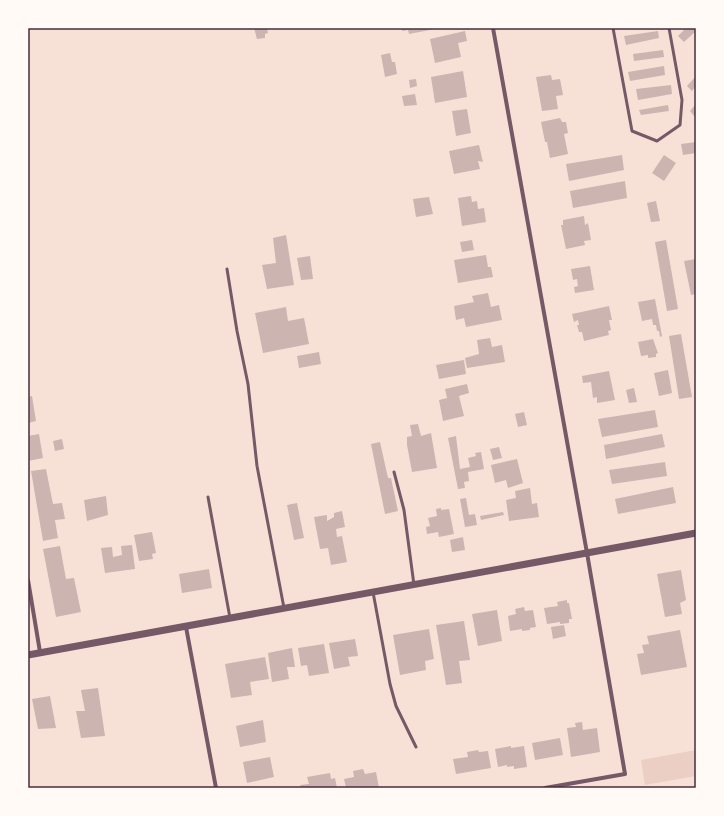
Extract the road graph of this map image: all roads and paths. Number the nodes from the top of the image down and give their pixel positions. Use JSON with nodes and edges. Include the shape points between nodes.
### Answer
{"nodes":[{"id":1,"x":493,"y":28,"type":"edge"},
{"id":2,"x":613,"y":28,"type":"edge"},
{"id":3,"x":669,"y":28,"type":"edge"},
{"id":4,"x":227,"y":269,"type":"dead end"},
{"id":5,"x":394,"y":472,"type":"dead end"},
{"id":6,"x":208,"y":497,"type":"dead end"},
{"id":7,"x":696,"y":533,"type":"edge"},
{"id":8,"x":587,"y":553,"type":"junction"},
{"id":9,"x":28,"y":580,"type":"edge"},
{"id":10,"x":414,"y":585,"type":"junction"},
{"id":11,"x":373,"y":592,"type":"junction"},
{"id":12,"x":284,"y":608,"type":"junction"},
{"id":13,"x":230,"y":618,"type":"junction"},
{"id":14,"x":186,"y":627,"type":"junction"},
{"id":15,"x":40,"y":652,"type":"junction"},
{"id":16,"x":28,"y":655,"type":"edge"},
{"id":17,"x":416,"y":747,"type":"dead end"},
{"id":18,"x":216,"y":788,"type":"edge"},
{"id":19,"x":545,"y":788,"type":"edge"}],
"edges":[{"from":1,"to":8,"type":"street"},
{"from":2,"to":3,"type":"lane","via":[[632,131],[657,141],[680,125],[682,100]]},
{"from":4,"to":12,"type":"lane","via":[[248,384],[257,466]]},
{"from":5,"to":10,"type":"lane","via":[[404,510]]},
{"from":6,"to":13,"type":"lane"},
{"from":7,"to":8,"type":"street"},
{"from":8,"to":10,"type":"street"},
{"from":8,"to":19,"type":"street","via":[[624,774]]},
{"from":9,"to":15,"type":"street"},
{"from":10,"to":11,"type":"street"},
{"from":11,"to":12,"type":"street"},
{"from":11,"to":17,"type":"lane","via":[[396,706]]},
{"from":12,"to":13,"type":"street"},
{"from":13,"to":14,"type":"street"},
{"from":14,"to":15,"type":"street"},
{"from":14,"to":18,"type":"street"},
{"from":15,"to":16,"type":"street"}]}
